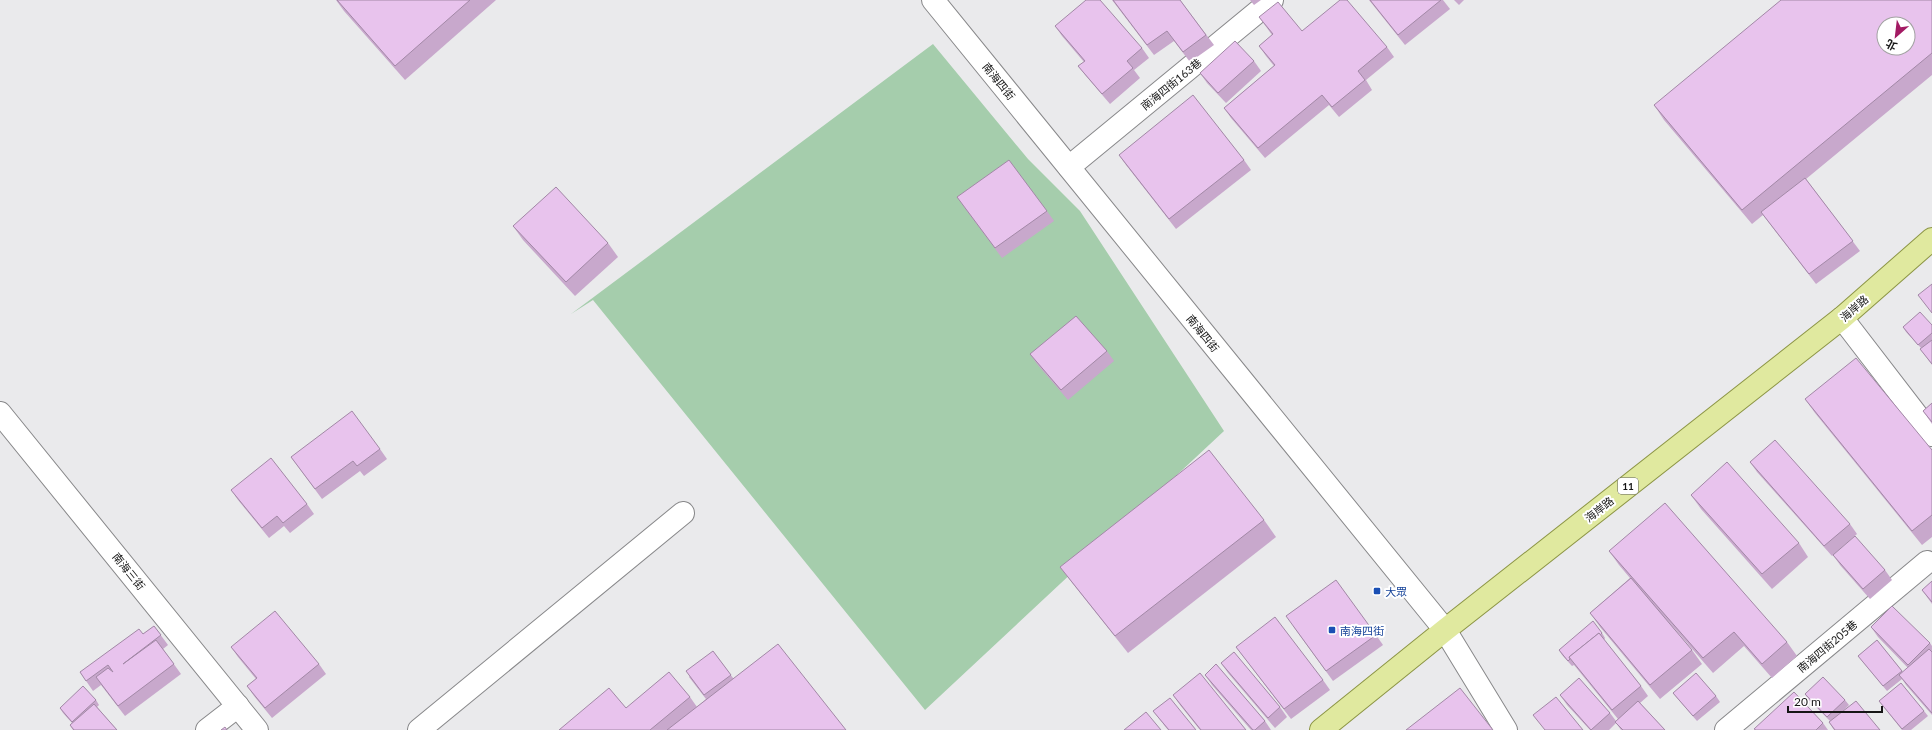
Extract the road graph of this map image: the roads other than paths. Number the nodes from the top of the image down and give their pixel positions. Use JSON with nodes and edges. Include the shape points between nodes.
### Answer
{"nodes":[{"id":1,"x":934,"y":0,"type":"edge"},
{"id":2,"x":1272,"y":0,"type":"edge"},
{"id":3,"x":1069,"y":168,"type":"junction"},
{"id":4,"x":1932,"y":240,"type":"edge"},
{"id":5,"x":1842,"y":318,"type":"junction"},
{"id":6,"x":0,"y":412,"type":"edge"},
{"id":7,"x":1932,"y":435,"type":"edge"},
{"id":8,"x":683,"y":513,"type":"dead end"},
{"id":9,"x":1927,"y":562,"type":"dead end"},
{"id":10,"x":1445,"y":630,"type":"junction"},
{"id":11,"x":238,"y":706,"type":"junction"},
{"id":12,"x":207,"y":730,"type":"edge"},
{"id":13,"x":257,"y":730,"type":"edge"},
{"id":14,"x":419,"y":730,"type":"edge"},
{"id":15,"x":1321,"y":730,"type":"edge"},
{"id":16,"x":1506,"y":730,"type":"edge"},
{"id":17,"x":1726,"y":730,"type":"edge"}],
"edges":[{"from":1,"to":3,"type":"street","name":"南海四街"},
{"from":2,"to":3,"type":"street","name":"南海四街163巷"},
{"from":3,"to":10,"type":"street","name":"南海四街"},
{"from":4,"to":5,"type":"main road","name":"海岸路","number":"11"},
{"from":5,"to":7,"type":"street"},
{"from":5,"to":10,"type":"main road","name":"海岸路","number":"11"},
{"from":6,"to":11,"type":"street","name":"南海三街"},
{"from":8,"to":14,"type":"street"},
{"from":9,"to":17,"type":"street","name":"南海四街205巷"},
{"from":10,"to":15,"type":"main road","name":"海岸路","number":"11"},
{"from":10,"to":16,"type":"street","name":"南海四街"},
{"from":11,"to":12,"type":"street"},
{"from":11,"to":13,"type":"street","name":"南海三街"}]}
